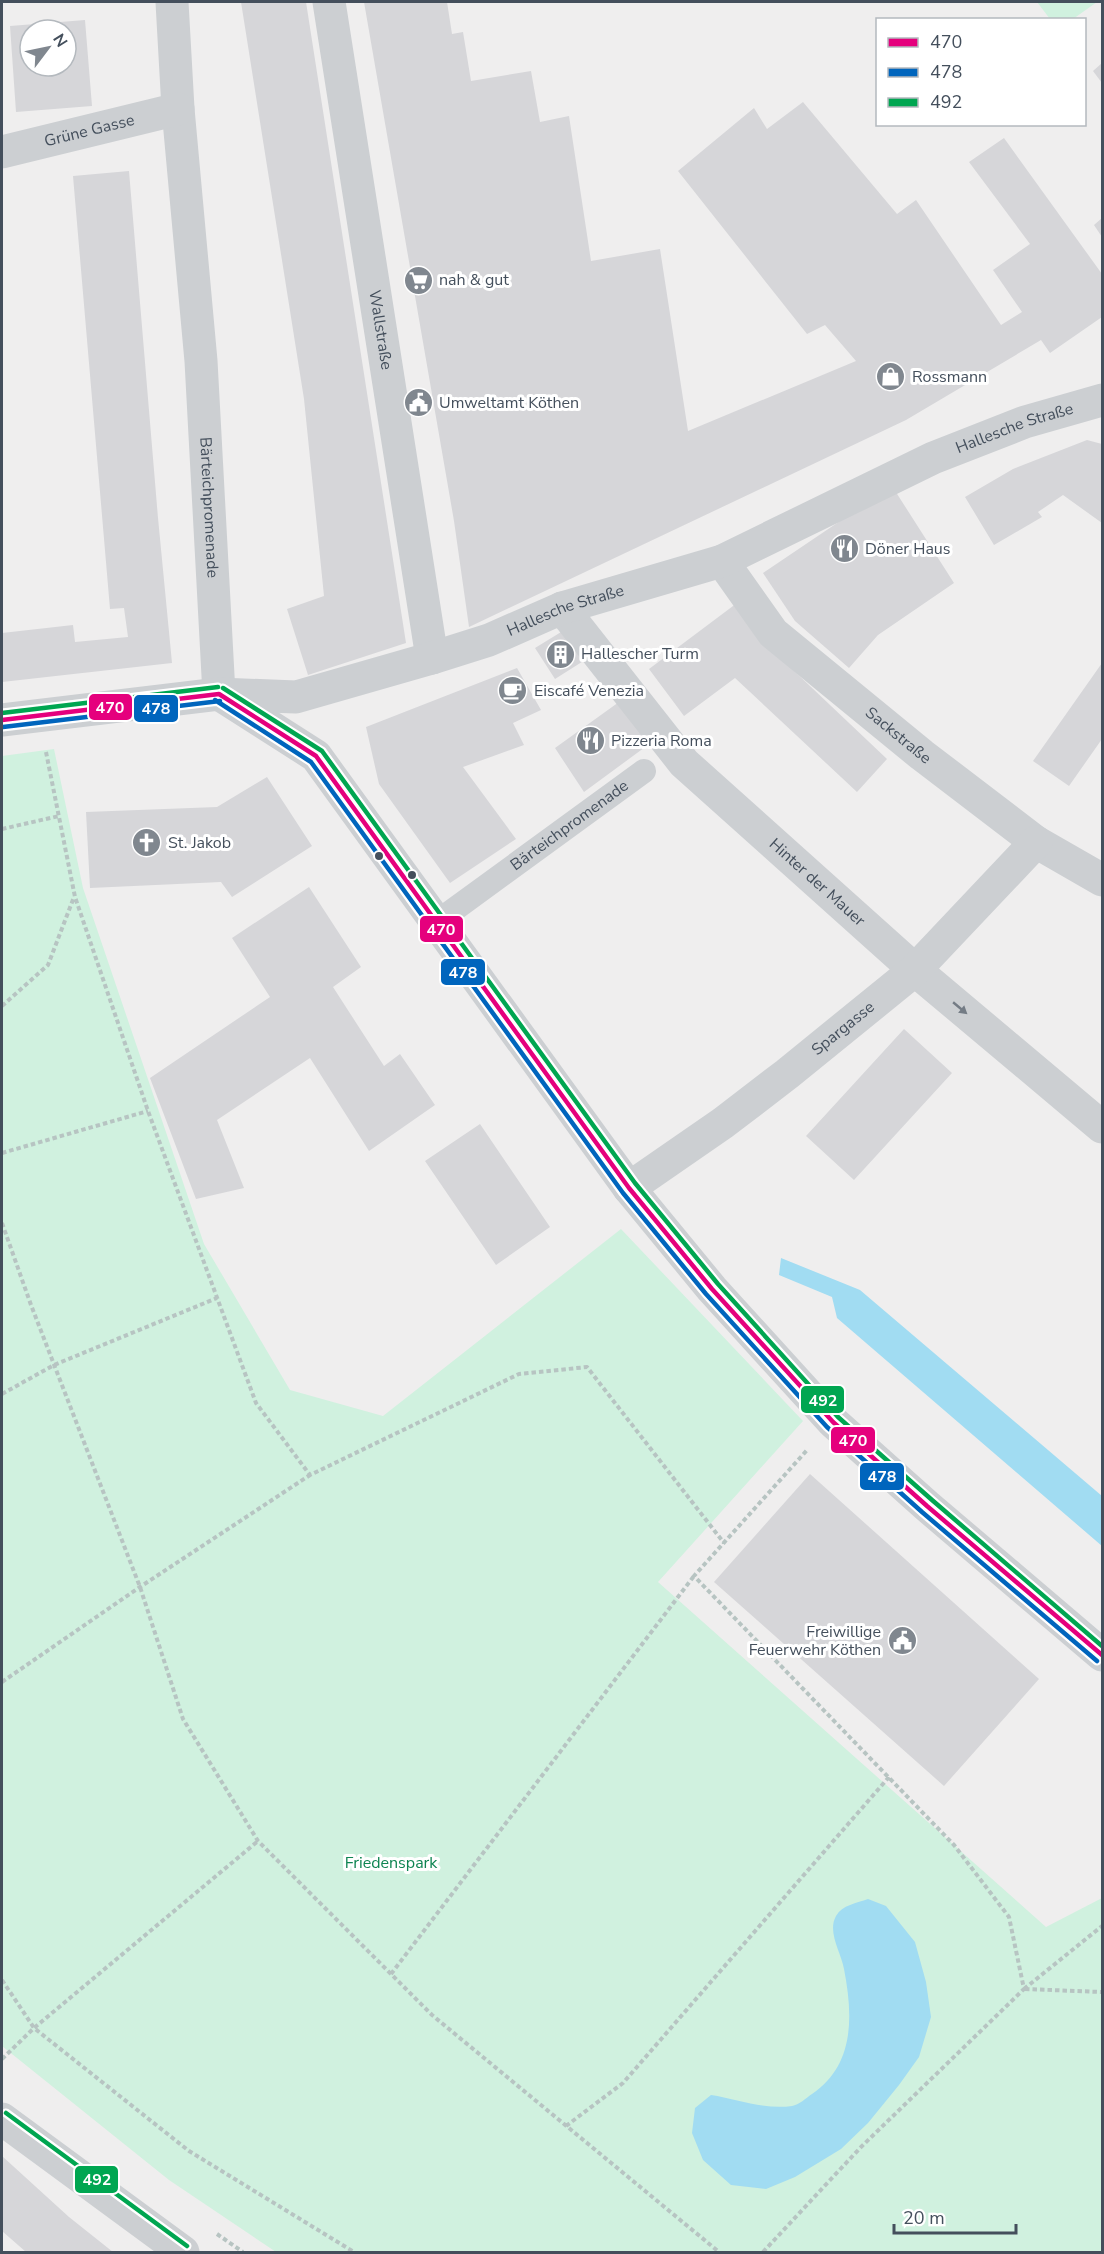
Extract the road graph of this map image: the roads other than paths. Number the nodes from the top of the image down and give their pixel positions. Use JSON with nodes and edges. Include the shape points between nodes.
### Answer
{"nodes":[{"id":1,"x":172,"y":2,"type":"edge"},
{"id":2,"x":329,"y":2,"type":"edge"},
{"id":3,"x":178,"y":109,"type":"junction"},
{"id":4,"x":2,"y":152,"type":"edge"},
{"id":5,"x":1102,"y":400,"type":"edge"},
{"id":6,"x":722,"y":561,"type":"junction"},
{"id":7,"x":562,"y":608,"type":"junction"},
{"id":8,"x":432,"y":658,"type":"junction"},
{"id":9,"x":219,"y":694,"type":"junction"},
{"id":10,"x":2,"y":720,"type":"edge"},
{"id":11,"x":644,"y":771,"type":"dead end"},
{"id":12,"x":1036,"y":842,"type":"junction"},
{"id":13,"x":1102,"y":880,"type":"edge"},
{"id":14,"x":437,"y":922,"type":"junction"},
{"id":15,"x":915,"y":970,"type":"junction"},
{"id":16,"x":1102,"y":1127,"type":"edge"},
{"id":17,"x":629,"y":1188,"type":"junction"},
{"id":18,"x":1102,"y":1655,"type":"edge"},
{"id":19,"x":2,"y":2119,"type":"edge"},
{"id":20,"x":183,"y":2253,"type":"edge"}],
"edges":[{"from":1,"to":3,"type":"street","name":"Bärteichpromenade"},
{"from":2,"to":8,"type":"street","name":"Wallstraße"},
{"from":3,"to":4,"type":"street","name":"Grüne Gasse"},
{"from":3,"to":9,"type":"street","name":"Bärteichpromenade","via":[[201,361]]},
{"from":5,"to":6,"type":"street","name":"Hallesche Straße","via":[[1025,422],[933,458]]},
{"from":6,"to":7,"type":"street","name":"Hallesche Straße"},
{"from":6,"to":12,"type":"street","name":"Sackstraße","via":[[773,633]]},
{"from":7,"to":8,"type":"street","name":"Hallesche Straße","via":[[489,640]]},
{"from":7,"to":15,"type":"street","name":"Hinter der Mauer","via":[[684,763]]},
{"from":8,"to":9,"type":"street","name":"Hallesche Straße","via":[[296,697]]},
{"from":9,"to":10,"type":"street","name":"Hallesche Straße"},
{"from":9,"to":14,"type":"street","via":[[316,756]]},
{"from":11,"to":14,"type":"lane","name":"Bärteichpromenade"},
{"from":12,"to":13,"type":"street","name":"Sackstraße"},
{"from":12,"to":15,"type":"street","name":"Spargasse"},
{"from":14,"to":17,"type":"street"},
{"from":15,"to":16,"type":"street","name":"Hinter der Mauer","one_way":true},
{"from":15,"to":17,"type":"street","name":"Spargasse","via":[[723,1123]]},
{"from":17,"to":18,"type":"street","via":[[711,1289],[833,1422]]},
{"from":19,"to":20,"type":"street"}]}
